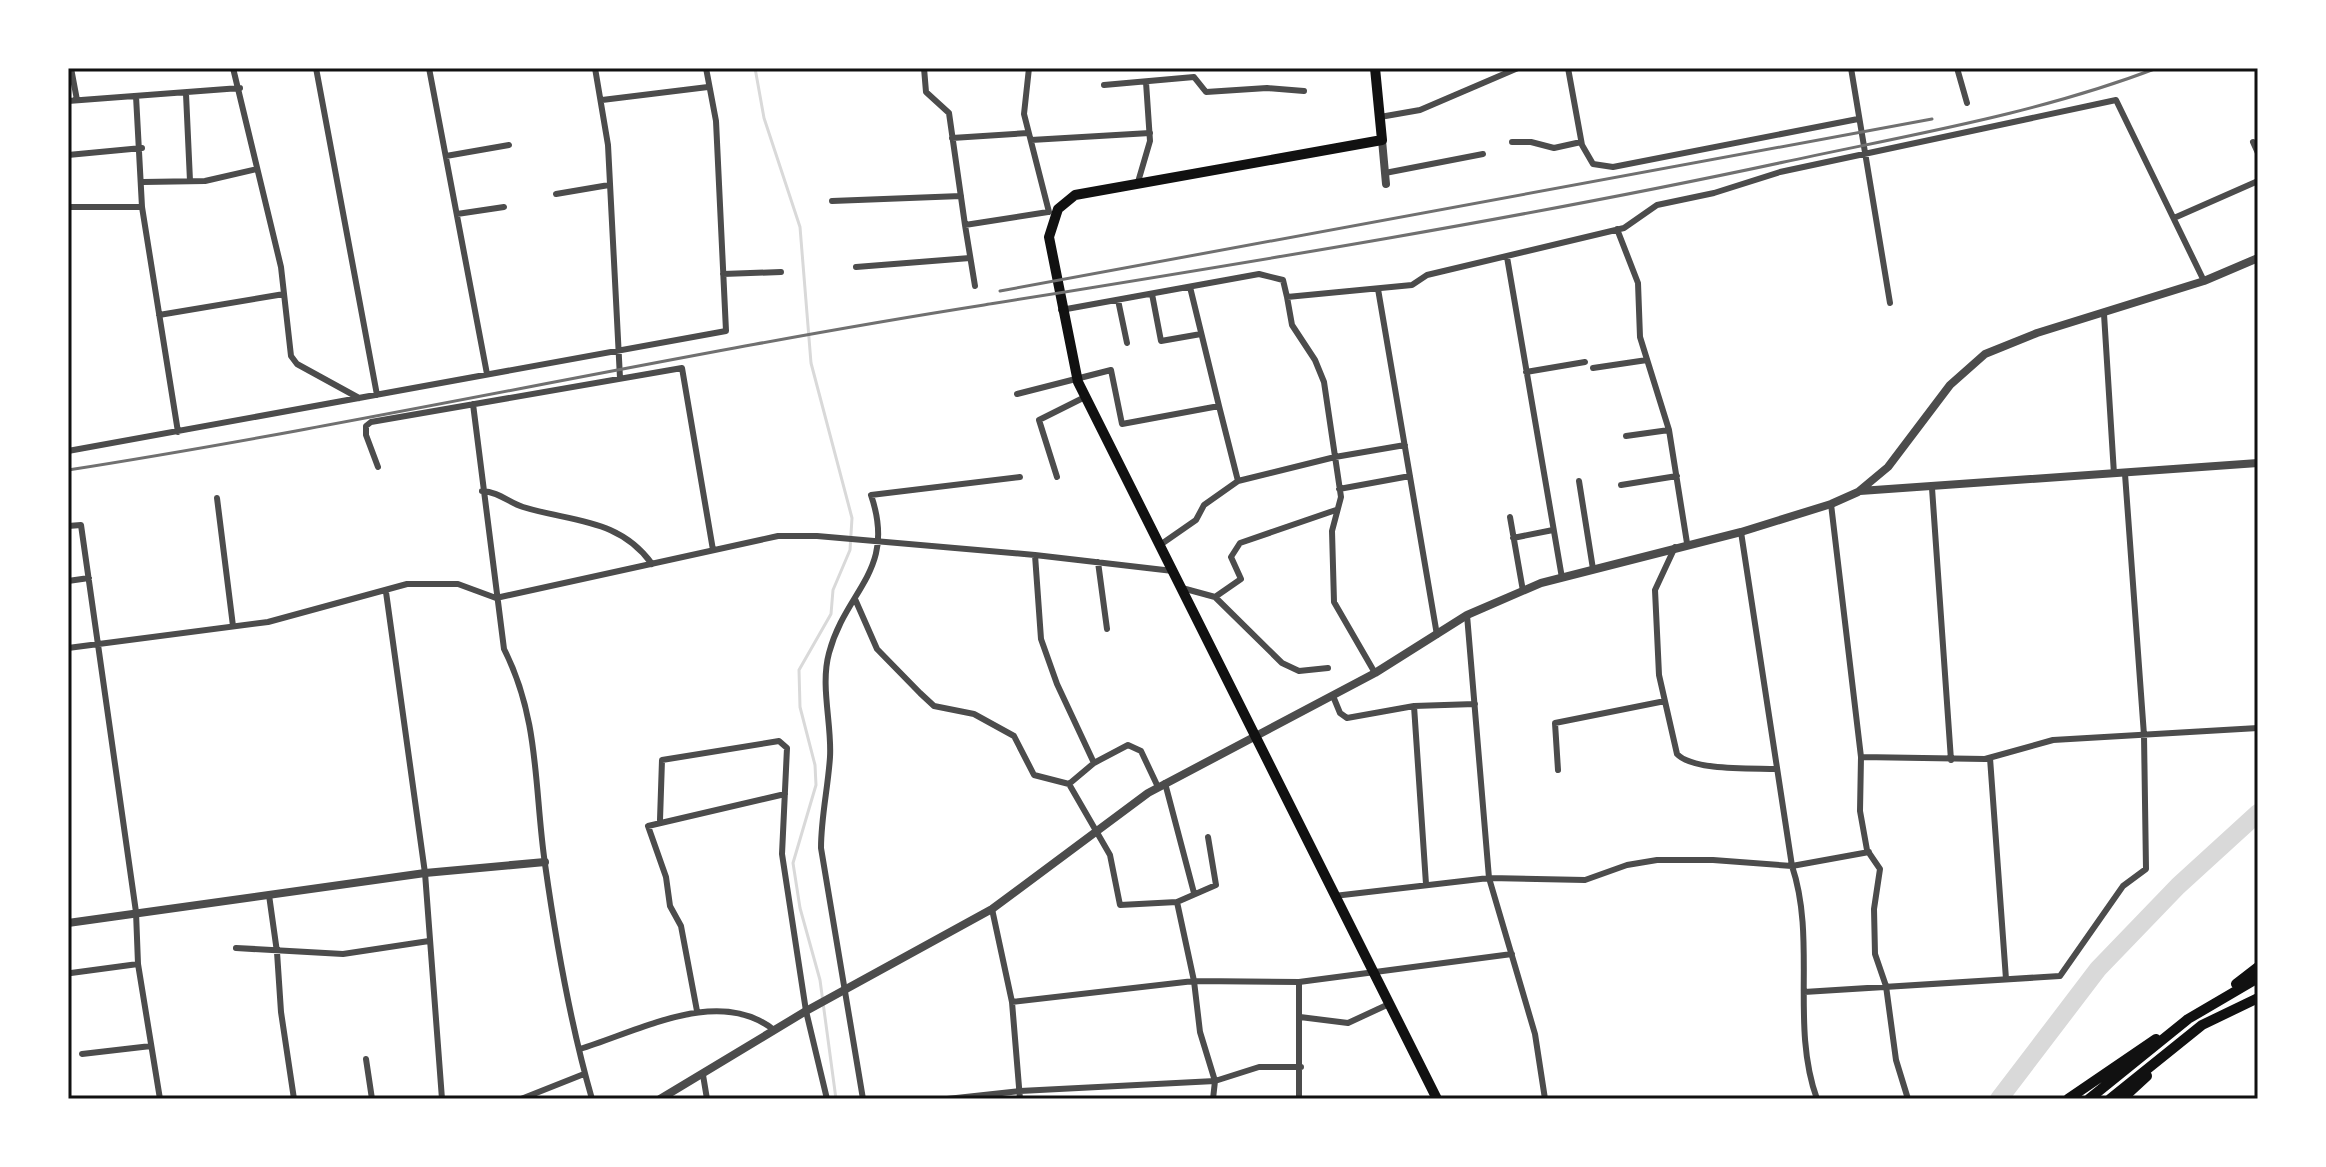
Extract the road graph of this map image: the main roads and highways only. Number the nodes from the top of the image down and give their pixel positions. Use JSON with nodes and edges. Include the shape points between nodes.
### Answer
{"nodes":[{"id":1,"x":1375,"y":68,"type":"edge"},
{"id":2,"x":2258,"y":967,"type":"edge"},
{"id":3,"x":2258,"y":978,"type":"edge"},
{"id":4,"x":2258,"y":998,"type":"edge"},
{"id":5,"x":2210,"y":1005,"type":"junction"},
{"id":6,"x":2188,"y":1019,"type":"junction"},
{"id":7,"x":2202,"y":1025,"type":"junction"},
{"id":8,"x":1437,"y":1099,"type":"edge"},
{"id":9,"x":2068,"y":1099,"type":"edge"},
{"id":10,"x":2089,"y":1099,"type":"edge"},
{"id":11,"x":2110,"y":1099,"type":"edge"},
{"id":12,"x":2122,"y":1099,"type":"edge"}],
"edges":[{"from":1,"to":8,"type":"main road","via":[[1382,140],[1075,195],[1052,213],[1049,237],[1077,380]]},
{"from":2,"to":5,"type":"main road"},
{"from":3,"to":5,"type":"main road"},
{"from":4,"to":7,"type":"main road"},
{"from":5,"to":6,"type":"main road"},
{"from":6,"to":9,"type":"main road"},
{"from":6,"to":10,"type":"main road"},
{"from":7,"to":11,"type":"main road"},
{"from":7,"to":12,"type":"main road"}]}
